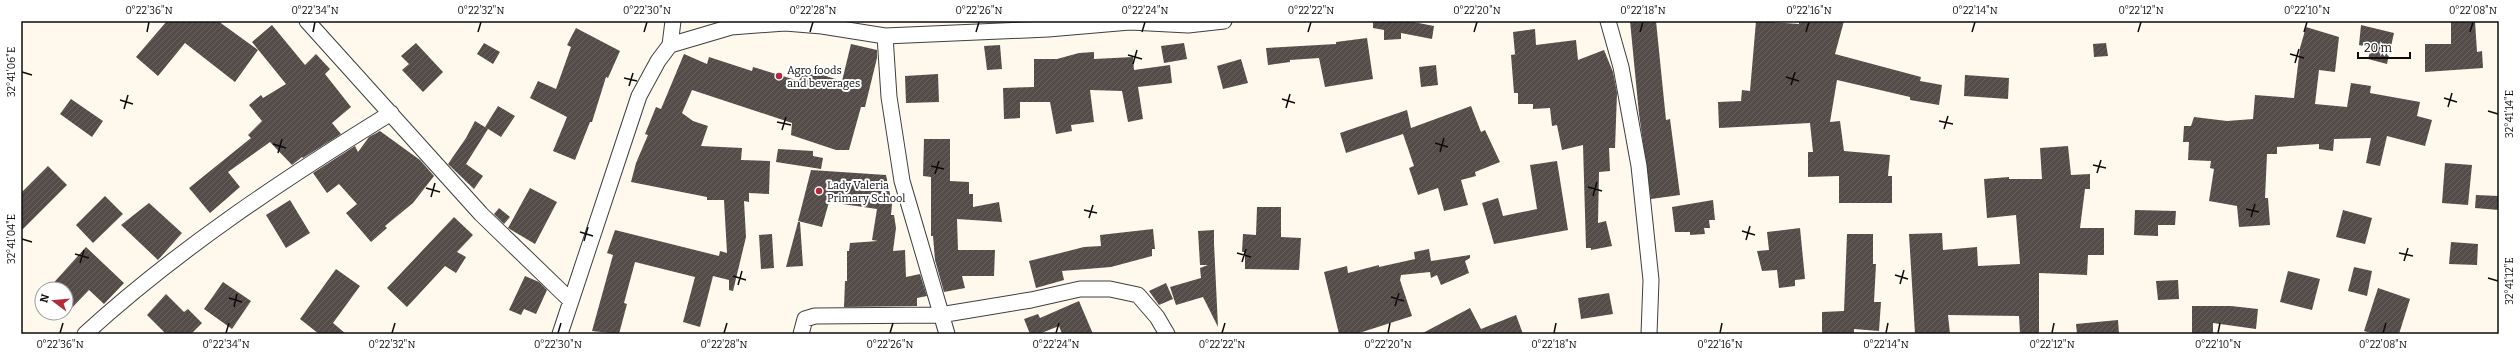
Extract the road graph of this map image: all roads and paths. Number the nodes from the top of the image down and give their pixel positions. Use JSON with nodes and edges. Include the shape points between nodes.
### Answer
{"nodes":[{"id":1,"x":307,"y":21,"type":"edge"},
{"id":2,"x":673,"y":21,"type":"edge"},
{"id":3,"x":1224,"y":21,"type":"edge"},
{"id":4,"x":1608,"y":21,"type":"edge"},
{"id":5,"x":784,"y":22,"type":"edge"},
{"id":6,"x":1188,"y":23,"type":"edge"},
{"id":7,"x":885,"y":36,"type":"junction"},
{"id":8,"x":670,"y":45,"type":"junction"},
{"id":9,"x":391,"y":112,"type":"junction"},
{"id":10,"x":570,"y":300,"type":"junction"},
{"id":11,"x":940,"y":314,"type":"junction"},
{"id":12,"x":85,"y":334,"type":"edge"},
{"id":13,"x":560,"y":334,"type":"edge"},
{"id":14,"x":801,"y":334,"type":"edge"},
{"id":15,"x":947,"y":334,"type":"edge"},
{"id":16,"x":1167,"y":334,"type":"edge"},
{"id":17,"x":1648,"y":334,"type":"edge"}],
"edges":[{"from":1,"to":9,"type":"street"},
{"from":2,"to":8,"type":"street"},
{"from":3,"to":6,"type":"street"},
{"from":4,"to":17,"type":"street","via":[[1621,67],[1639,166],[1651,280]]},
{"from":5,"to":7,"type":"street"},
{"from":5,"to":8,"type":"street","via":[[731,28]]},
{"from":6,"to":7,"type":"street","via":[[1130,22],[1048,29]]},
{"from":7,"to":11,"type":"street","via":[[889,97],[902,181]]},
{"from":8,"to":10,"type":"street","via":[[640,96]]},
{"from":9,"to":10,"type":"street","via":[[481,214]]},
{"from":9,"to":12,"type":"street","via":[[286,178],[165,267]]},
{"from":10,"to":13,"type":"street"},
{"from":11,"to":14,"type":"street","via":[[815,316],[805,319]]},
{"from":11,"to":15,"type":"street"},
{"from":11,"to":16,"type":"street","via":[[1080,290],[1110,289],[1138,296],[1157,317]]}]}
